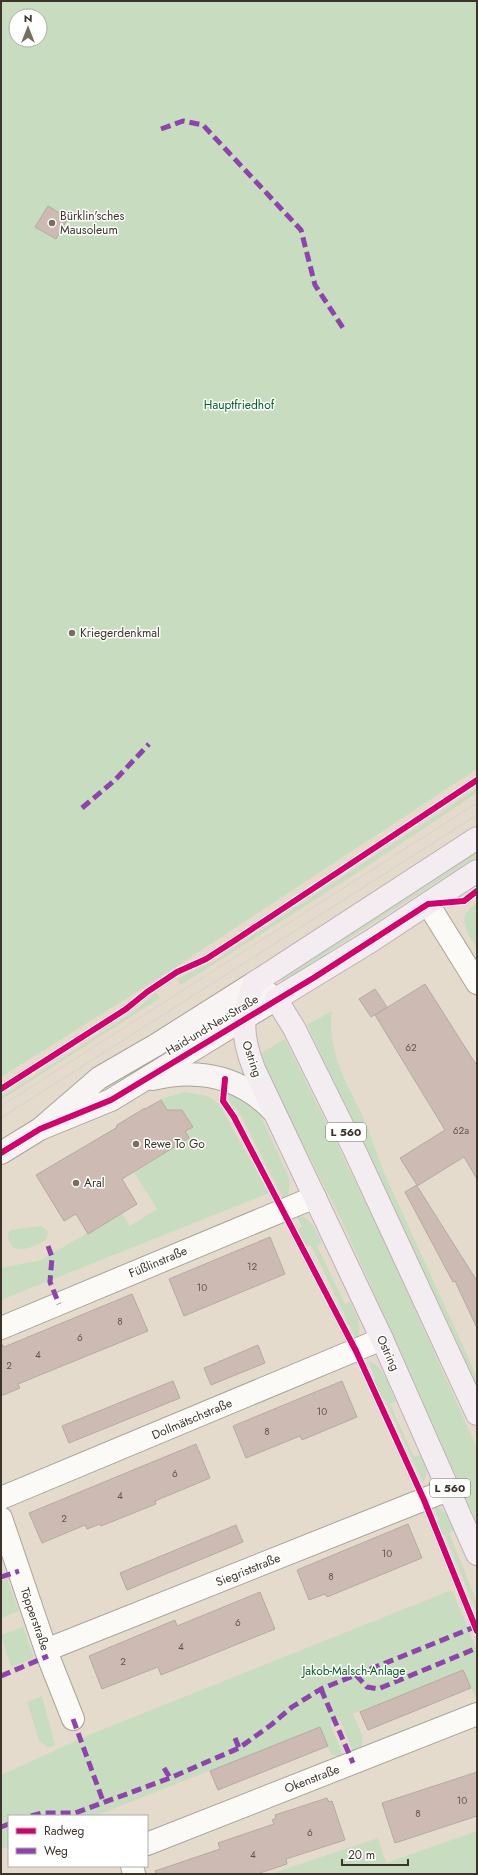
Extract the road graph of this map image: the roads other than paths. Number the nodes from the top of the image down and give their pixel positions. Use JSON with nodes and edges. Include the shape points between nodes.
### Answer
{"nodes":[{"id":1,"x":477,"y":838,"type":"edge"},
{"id":2,"x":477,"y":871,"type":"edge"},
{"id":3,"x":428,"y":904,"type":"junction"},
{"id":4,"x":254,"y":983,"type":"junction"},
{"id":5,"x":477,"y":983,"type":"edge"},
{"id":6,"x":276,"y":999,"type":"junction"},
{"id":7,"x":243,"y":1019,"type":"junction"},
{"id":8,"x":141,"y":1082,"type":"junction"},
{"id":9,"x":273,"y":1111,"type":"junction"},
{"id":10,"x":40,"y":1129,"type":"junction"},
{"id":11,"x":1,"y":1153,"type":"edge"},
{"id":12,"x":315,"y":1197,"type":"junction"},
{"id":13,"x":1,"y":1328,"type":"edge"},
{"id":14,"x":382,"y":1339,"type":"junction"},
{"id":15,"x":477,"y":1414,"type":"edge"},
{"id":16,"x":450,"y":1489,"type":"junction"},
{"id":17,"x":1,"y":1498,"type":"edge"},
{"id":18,"x":1,"y":1518,"type":"edge"},
{"id":19,"x":477,"y":1554,"type":"edge"},
{"id":20,"x":46,"y":1650,"type":"junction"},
{"id":21,"x":477,"y":1714,"type":"edge"},
{"id":22,"x":73,"y":1719,"type":"dead end"},
{"id":23,"x":148,"y":1844,"type":"edge"}],
"edges":[{"from":1,"to":4,"type":"main road","name":"Haid-und-Neu-Straße"},
{"from":2,"to":3,"type":"main road","name":"Haid-und-Neu-Straße"},
{"from":3,"to":5,"type":"street"},
{"from":3,"to":6,"type":"main road","name":"Haid-und-Neu-Straße"},
{"from":4,"to":6,"type":"main road","number":"L 560"},
{"from":4,"to":7,"type":"main road","name":"Ostring","number":"L 560"},
{"from":4,"to":10,"type":"main road","name":"Haid-und-Neu-Straße","via":[[99,1078]]},
{"from":6,"to":7,"type":"main road","name":"Haid-und-Neu-Straße"},
{"from":6,"to":15,"type":"main road","number":"L 560","via":[[294,1028],[354,1149]]},
{"from":7,"to":8,"type":"main road","name":"Haid-und-Neu-Straße"},
{"from":7,"to":9,"type":"main road","name":"Ostring","number":"L 560","via":[[249,1056]]},
{"from":8,"to":9,"type":"main road","via":[[175,1075],[225,1079],[251,1091]]},
{"from":8,"to":10,"type":"main road","name":"Haid-und-Neu-Straße","via":[[111,1100]]},
{"from":9,"to":12,"type":"main road","name":"Ostring","number":"L 560"},
{"from":10,"to":11,"type":"main road","name":"Haid-und-Neu-Straße"},
{"from":12,"to":13,"type":"street","name":"Füßlinstraße"},
{"from":12,"to":14,"type":"main road","name":"Ostring","number":"L 560"},
{"from":14,"to":16,"type":"main road","name":"Ostring","number":"L 560"},
{"from":14,"to":17,"type":"street","name":"Dollmätschstraße"},
{"from":16,"to":19,"type":"main road","name":"Ostring","number":"L 560"},
{"from":16,"to":20,"type":"street","name":"Siegriststraße"},
{"from":18,"to":20,"type":"street","name":"Töpperstraße"},
{"from":20,"to":22,"type":"street","name":"Töpperstraße"},
{"from":21,"to":23,"type":"street","name":"Okenstraße"}]}
